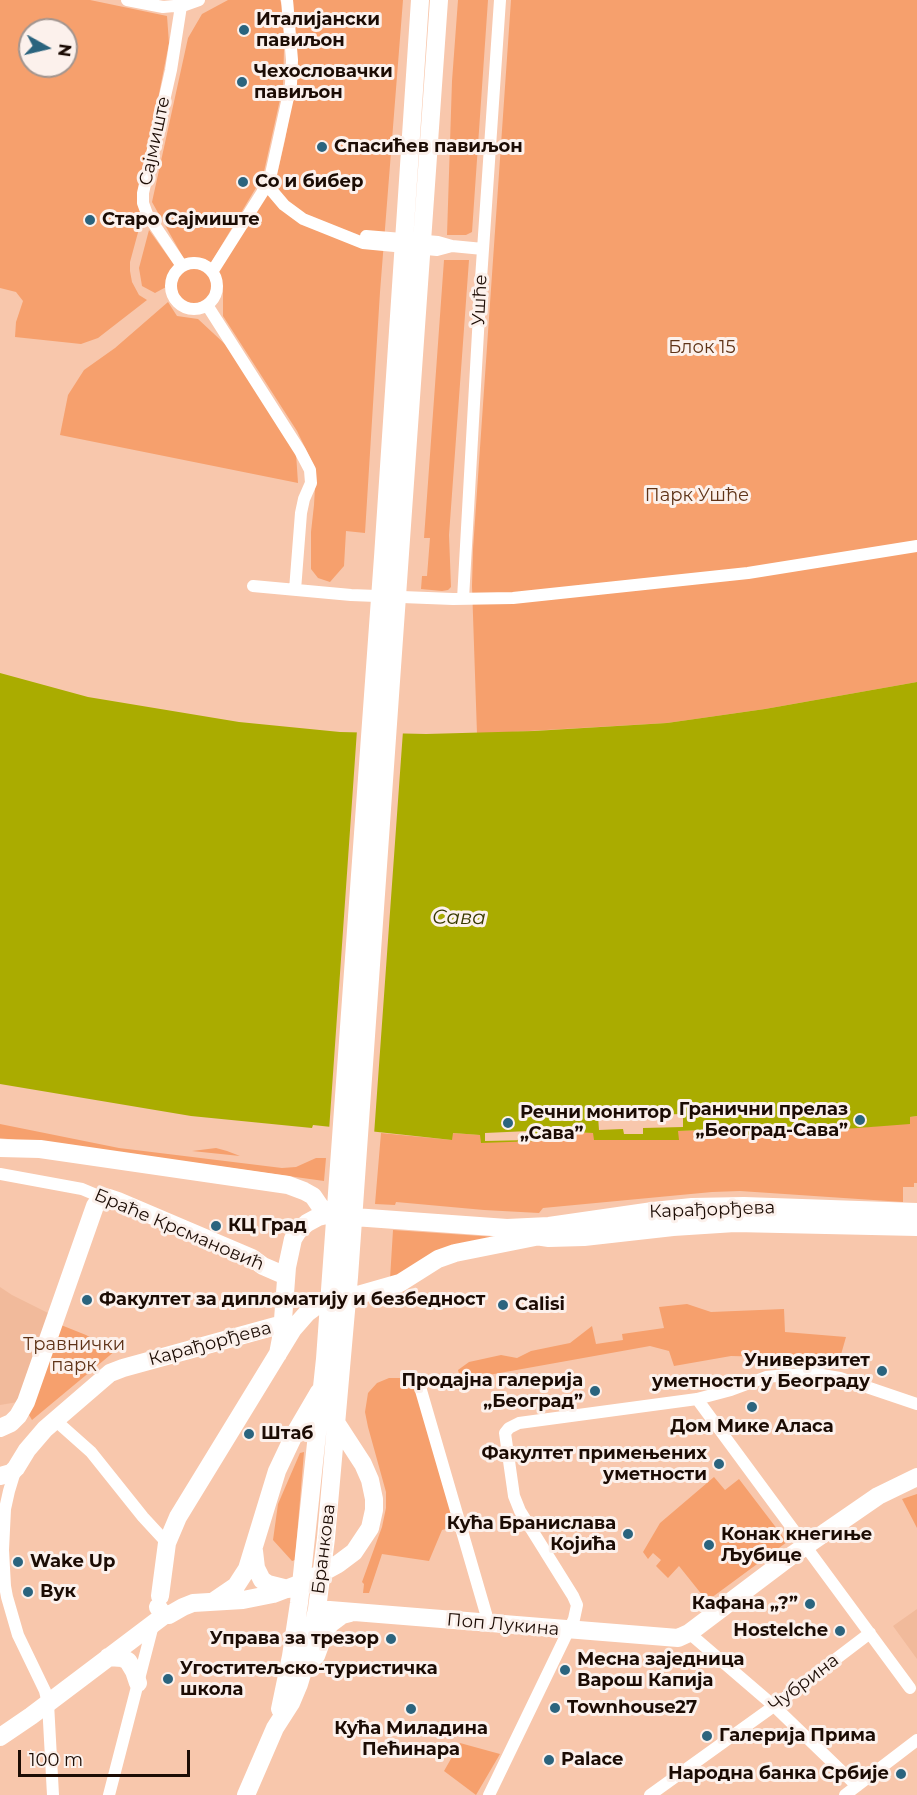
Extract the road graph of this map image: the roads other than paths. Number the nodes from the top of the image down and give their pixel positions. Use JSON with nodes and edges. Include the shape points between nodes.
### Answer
{"nodes":[{"id":1,"x":127,"y":0,"type":"edge"},
{"id":2,"x":199,"y":0,"type":"edge"},
{"id":3,"x":287,"y":0,"type":"edge"},
{"id":4,"x":420,"y":0,"type":"edge"},
{"id":5,"x":439,"y":0,"type":"edge"},
{"id":6,"x":500,"y":0,"type":"edge"},
{"id":7,"x":181,"y":6,"type":"junction"},
{"id":8,"x":267,"y":185,"type":"junction"},
{"id":9,"x":414,"y":231,"type":"junction"},
{"id":10,"x":483,"y":249,"type":"junction"},
{"id":11,"x":182,"y":266,"type":"junction"},
{"id":12,"x":212,"y":272,"type":"junction"},
{"id":13,"x":207,"y":305,"type":"junction"},
{"id":14,"x":917,"y":546,"type":"edge"},
{"id":15,"x":253,"y":586,"type":"dead end"},
{"id":16,"x":296,"y":590,"type":"junction"},
{"id":17,"x":463,"y":599,"type":"junction"},
{"id":18,"x":0,"y":1148,"type":"edge"},
{"id":19,"x":0,"y":1174,"type":"edge"},
{"id":20,"x":101,"y":1197,"type":"junction"},
{"id":21,"x":917,"y":1212,"type":"edge"},
{"id":22,"x":326,"y":1215,"type":"junction"},
{"id":23,"x":917,"y":1227,"type":"edge"},
{"id":24,"x":507,"y":1228,"type":"junction"},
{"id":25,"x":535,"y":1237,"type":"junction"},
{"id":26,"x":286,"y":1276,"type":"junction"},
{"id":27,"x":315,"y":1307,"type":"junction"},
{"id":28,"x":283,"y":1320,"type":"junction"},
{"id":29,"x":278,"y":1354,"type":"junction"},
{"id":30,"x":334,"y":1360,"type":"junction"},
{"id":31,"x":418,"y":1380,"type":"dead end"},
{"id":32,"x":323,"y":1385,"type":"junction"},
{"id":33,"x":697,"y":1399,"type":"junction"},
{"id":34,"x":917,"y":1404,"type":"edge"},
{"id":35,"x":55,"y":1419,"type":"junction"},
{"id":36,"x":337,"y":1424,"type":"junction"},
{"id":37,"x":1,"y":1428,"type":"edge"},
{"id":38,"x":13,"y":1468,"type":"edge"},
{"id":39,"x":917,"y":1477,"type":"edge"},
{"id":40,"x":168,"y":1544,"type":"junction"},
{"id":41,"x":806,"y":1546,"type":"junction"},
{"id":42,"x":254,"y":1549,"type":"junction"},
{"id":43,"x":288,"y":1588,"type":"junction"},
{"id":44,"x":212,"y":1602,"type":"junction"},
{"id":45,"x":312,"y":1602,"type":"junction"},
{"id":46,"x":169,"y":1603,"type":"junction"},
{"id":47,"x":352,"y":1613,"type":"junction"},
{"id":48,"x":489,"y":1624,"type":"junction"},
{"id":49,"x":568,"y":1630,"type":"junction"},
{"id":50,"x":689,"y":1633,"type":"junction"},
{"id":51,"x":870,"y":1633,"type":"junction"},
{"id":52,"x":108,"y":1657,"type":"junction"},
{"id":53,"x":138,"y":1683,"type":"junction"},
{"id":54,"x":299,"y":1684,"type":"junction"},
{"id":55,"x":910,"y":1688,"type":"dead end"},
{"id":56,"x":48,"y":1704,"type":"junction"},
{"id":57,"x":774,"y":1706,"type":"junction"},
{"id":58,"x":275,"y":1728,"type":"junction"},
{"id":59,"x":0,"y":1737,"type":"edge"},
{"id":60,"x":917,"y":1740,"type":"edge"},
{"id":61,"x":857,"y":1786,"type":"junction"},
{"id":62,"x":53,"y":1795,"type":"edge"},
{"id":63,"x":109,"y":1795,"type":"edge"},
{"id":64,"x":246,"y":1795,"type":"edge"},
{"id":65,"x":489,"y":1795,"type":"edge"},
{"id":66,"x":650,"y":1795,"type":"edge"},
{"id":67,"x":844,"y":1795,"type":"edge"}],
"edges":[{"from":1,"to":7,"type":"street"},
{"from":2,"to":7,"type":"street"},
{"from":3,"to":8,"type":"street","via":[[291,84]]},
{"from":4,"to":9,"type":"main road"},
{"from":5,"to":9,"type":"main road"},
{"from":6,"to":10,"type":"street","name":"Ушће"},
{"from":7,"to":11,"type":"street","name":"Сајмиште","via":[[143,203]]},
{"from":8,"to":10,"type":"street","via":[[292,212],[363,243],[437,250],[452,246]]},
{"from":8,"to":12,"type":"street"},
{"from":9,"to":30,"type":"main road","via":[[383,557]]},
{"from":10,"to":17,"type":"street","name":"Ушће"},
{"from":11,"to":12,"type":"street","via":[[194,263]]},
{"from":11,"to":13,"type":"street","via":[[171,282],[174,299],[189,309]]},
{"from":12,"to":13,"type":"street","via":[[216,290]]},
{"from":13,"to":16,"type":"street","via":[[310,470],[310,487],[301,513]]},
{"from":14,"to":17,"type":"street","via":[[674,582],[513,598]]},
{"from":15,"to":16,"type":"street"},
{"from":16,"to":17,"type":"street"},
{"from":18,"to":22,"type":"main road","via":[[40,1149],[288,1185],[313,1196]]},
{"from":19,"to":20,"type":"street","name":"Браће Крсмановић","via":[[82,1189]]},
{"from":20,"to":26,"type":"main road","name":"Браће Крсмановић","via":[[252,1258]]},
{"from":20,"to":37,"type":"main road","via":[[26,1402],[18,1416]]},
{"from":21,"to":24,"type":"main road","name":"Карађорђева","via":[[703,1207]]},
{"from":22,"to":24,"type":"main road","name":"Карађорђева"},
{"from":22,"to":26,"type":"main road","name":"Карађорђева","via":[[298,1231],[290,1248]]},
{"from":23,"to":25,"type":"main road","name":"Карађорђева","via":[[725,1223],[584,1237]]},
{"from":24,"to":25,"type":"main road","name":"Карађорђева"},
{"from":25,"to":27,"type":"main road","name":"Карађорђева","via":[[455,1252],[400,1283]]},
{"from":26,"to":28,"type":"main road","name":"Карађорђева"},
{"from":27,"to":28,"type":"main road","name":"Карађорђева"},
{"from":27,"to":29,"type":"main road","via":[[293,1329]]},
{"from":28,"to":29,"type":"main road"},
{"from":28,"to":35,"type":"main road","name":"Карађорђева","via":[[110,1372]]},
{"from":29,"to":40,"type":"main road","via":[[184,1508]]},
{"from":30,"to":32,"type":"main road","name":"Бранкова"},
{"from":30,"to":36,"type":"main road","name":"Бранкова"},
{"from":31,"to":48,"type":"street"},
{"from":32,"to":42,"type":"main road","via":[[277,1471]]},
{"from":32,"to":45,"type":"main road","name":"Бранкова","via":[[306,1544]]},
{"from":33,"to":34,"type":"street","via":[[766,1377],[816,1374]]},
{"from":33,"to":41,"type":"street"},
{"from":33,"to":49,"type":"street","via":[[519,1423],[505,1433],[514,1496],[577,1605]]},
{"from":35,"to":38,"type":"main road","name":"Карађорђева"},
{"from":35,"to":40,"type":"street","via":[[92,1452]]},
{"from":36,"to":43,"type":"main road","via":[[370,1480],[373,1519],[354,1552]]},
{"from":36,"to":45,"type":"main road","name":"Бранкова","via":[[326,1538]]},
{"from":38,"to":56,"type":"street","via":[[3,1529],[7,1597],[18,1635]]},
{"from":39,"to":41,"type":"main road","via":[[878,1496]]},
{"from":40,"to":46,"type":"main road"},
{"from":41,"to":50,"type":"main road"},
{"from":41,"to":51,"type":"street"},
{"from":42,"to":43,"type":"main road","via":[[262,1580]]},
{"from":42,"to":44,"type":"main road","via":[[236,1586]]},
{"from":43,"to":44,"type":"main road","via":[[253,1599]]},
{"from":44,"to":46,"type":"main road"},
{"from":45,"to":47,"type":"main road","name":"Поп Лукина"},
{"from":45,"to":54,"type":"main road","name":"Бранкова"},
{"from":45,"to":58,"type":"main road","name":"Бранкова","via":[[291,1656]]},
{"from":46,"to":52,"type":"main road"},
{"from":46,"to":53,"type":"street"},
{"from":47,"to":48,"type":"main road","name":"Поп Лукина"},
{"from":47,"to":54,"type":"main road","via":[[330,1624]]},
{"from":48,"to":49,"type":"main road","name":"Поп Лукина"},
{"from":49,"to":50,"type":"main road","name":"Поп Лукина","via":[[678,1638]]},
{"from":49,"to":65,"type":"street"},
{"from":50,"to":57,"type":"street"},
{"from":51,"to":55,"type":"street"},
{"from":51,"to":57,"type":"street","name":"Чубрина"},
{"from":52,"to":53,"type":"main road","via":[[128,1661]]},
{"from":52,"to":56,"type":"main road"},
{"from":53,"to":63,"type":"street"},
{"from":54,"to":58,"type":"main road","name":"Бранкова"},
{"from":56,"to":59,"type":"main road"},
{"from":56,"to":62,"type":"street"},
{"from":57,"to":61,"type":"street"},
{"from":57,"to":66,"type":"street","name":"Чубрина"},
{"from":58,"to":64,"type":"main road","name":"Бранкова"},
{"from":60,"to":61,"type":"street"},
{"from":61,"to":67,"type":"street"}]}
